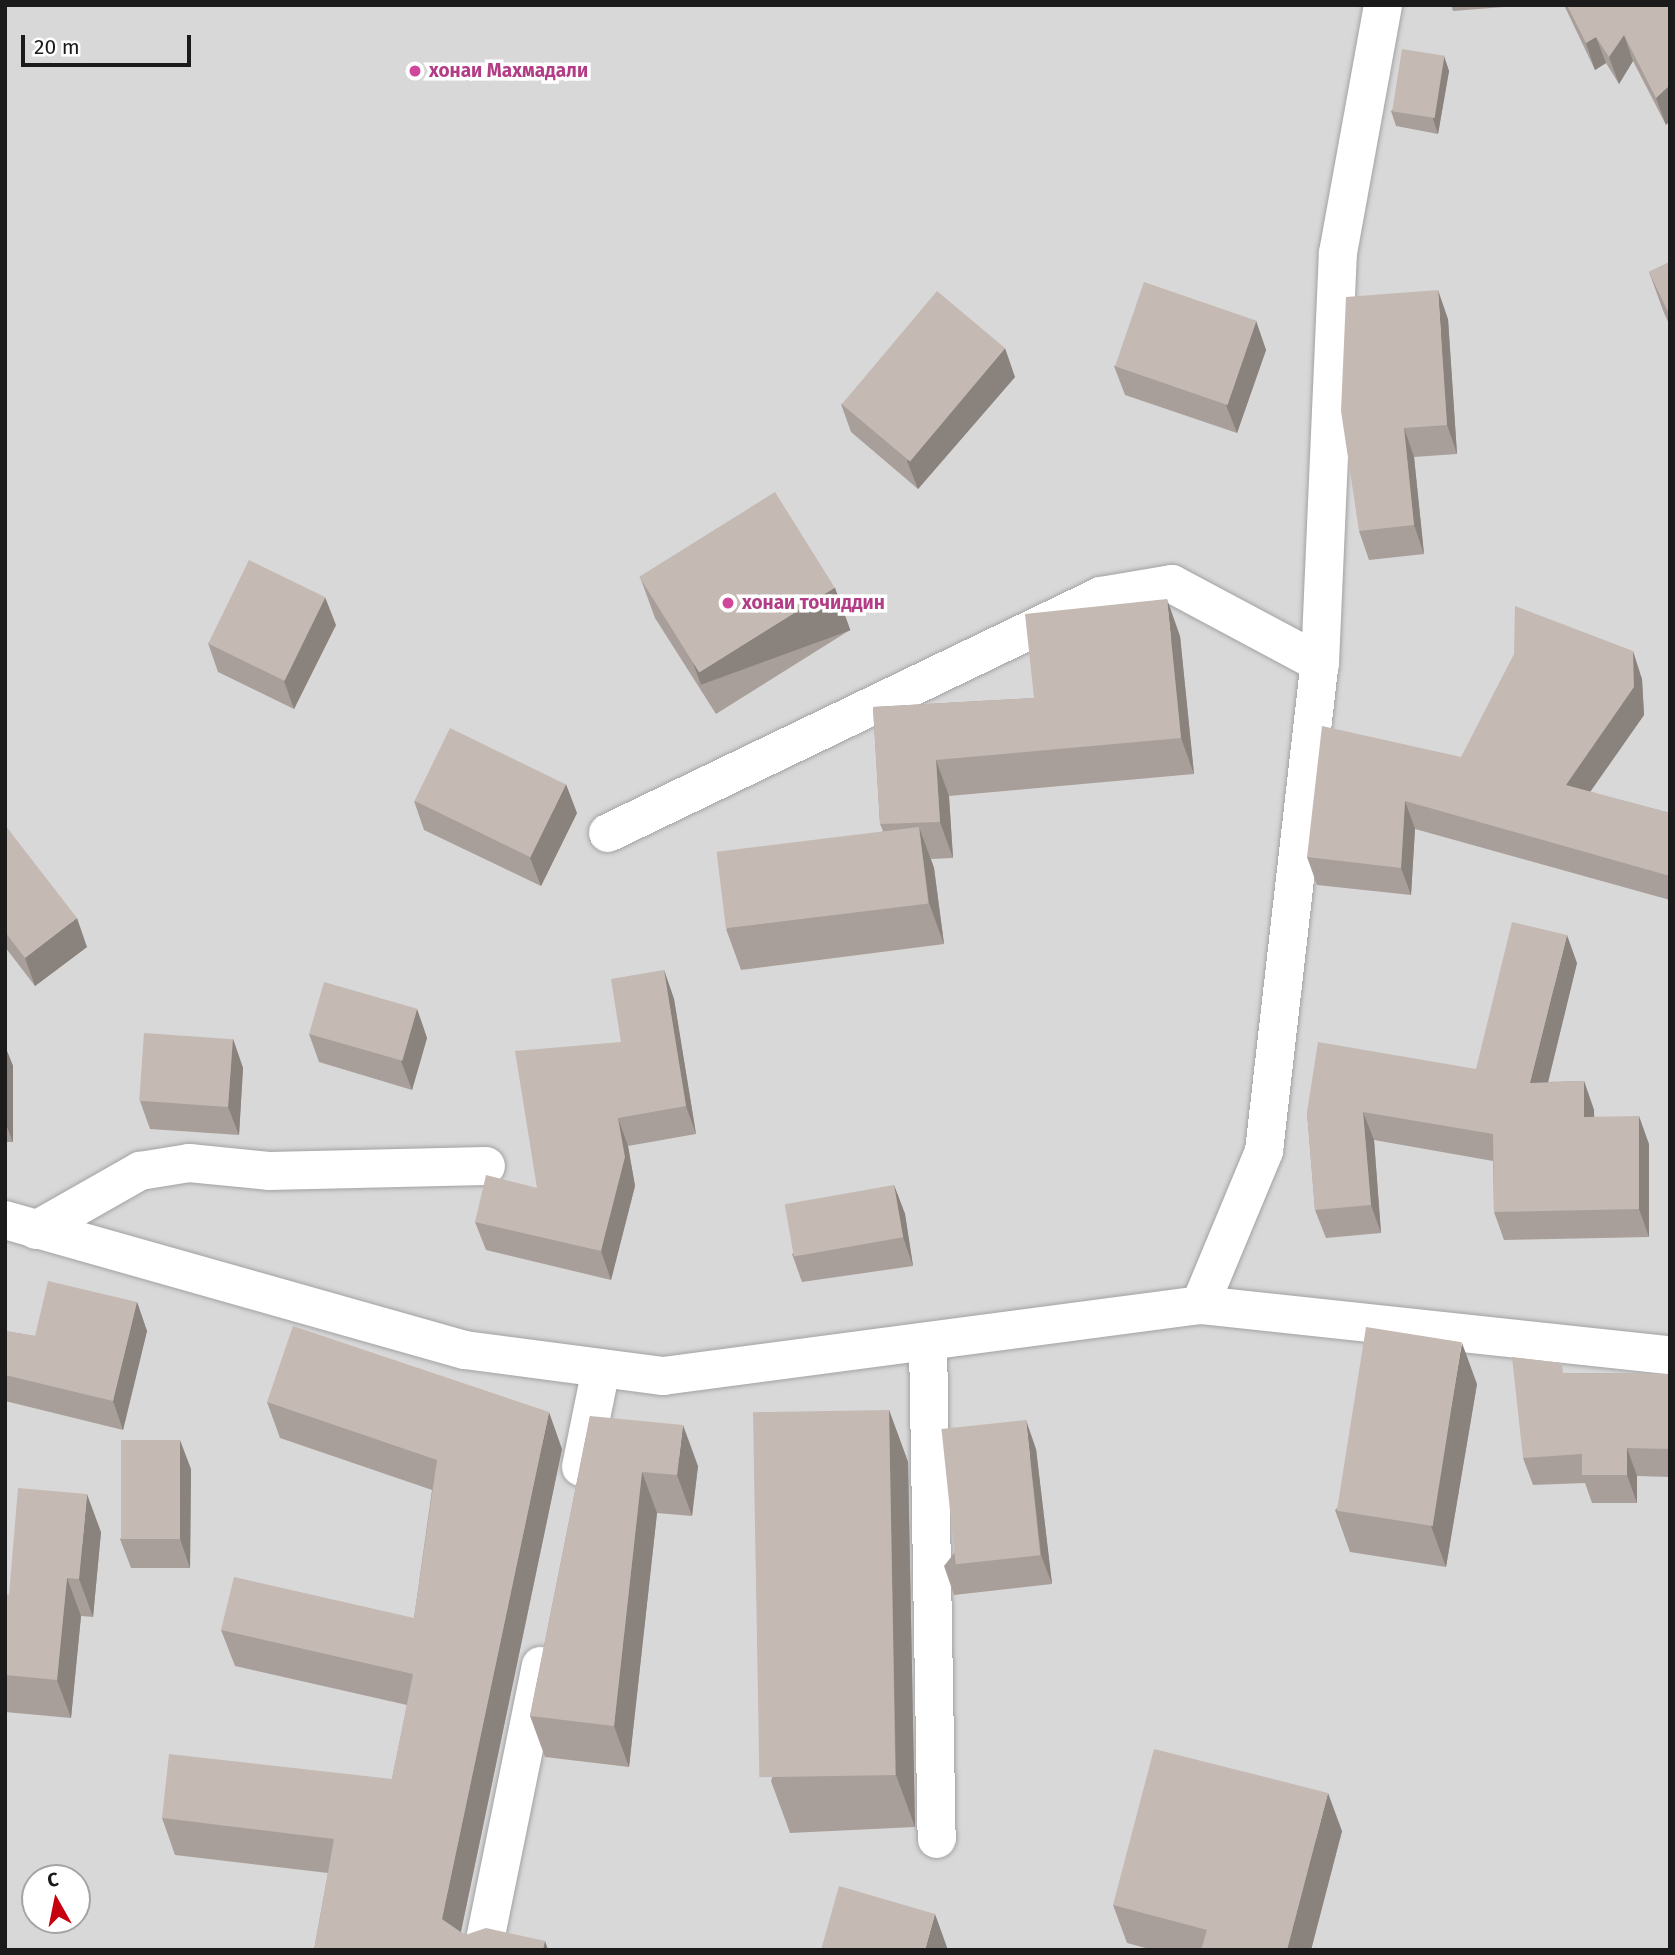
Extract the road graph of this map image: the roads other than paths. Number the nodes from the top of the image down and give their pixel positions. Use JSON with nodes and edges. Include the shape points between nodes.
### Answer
{"nodes":[{"id":1,"x":1383,"y":5,"type":"edge"},
{"id":2,"x":1320,"y":663,"type":"junction"},
{"id":3,"x":608,"y":833,"type":"dead end"},
{"id":4,"x":486,"y":1166,"type":"dead end"},
{"id":5,"x":20,"y":1225,"type":"edge"},
{"id":6,"x":1200,"y":1305,"type":"junction"},
{"id":7,"x":928,"y":1342,"type":"junction"},
{"id":8,"x":1669,"y":1353,"type":"edge"},
{"id":9,"x":601,"y":1369,"type":"junction"},
{"id":10,"x":573,"y":1504,"type":"edge"},
{"id":11,"x":549,"y":1626,"type":"edge"},
{"id":12,"x":937,"y":1839,"type":"dead end"},
{"id":13,"x":483,"y":1950,"type":"edge"}],
"edges":[{"from":1,"to":2,"type":"street","via":[[1338,253]]},
{"from":2,"to":3,"type":"street","via":[[1172,584],[1101,596]]},
{"from":2,"to":6,"type":"street","via":[[1264,1151]]},
{"from":4,"to":5,"type":"street","via":[[269,1171],[189,1163],[140,1171]]},
{"from":5,"to":9,"type":"street","via":[[466,1350]]},
{"from":6,"to":7,"type":"street"},
{"from":6,"to":8,"type":"street"},
{"from":7,"to":9,"type":"street","via":[[663,1376]]},
{"from":7,"to":12,"type":"street"},
{"from":9,"to":10,"type":"street"},
{"from":11,"to":13,"type":"street"}]}
